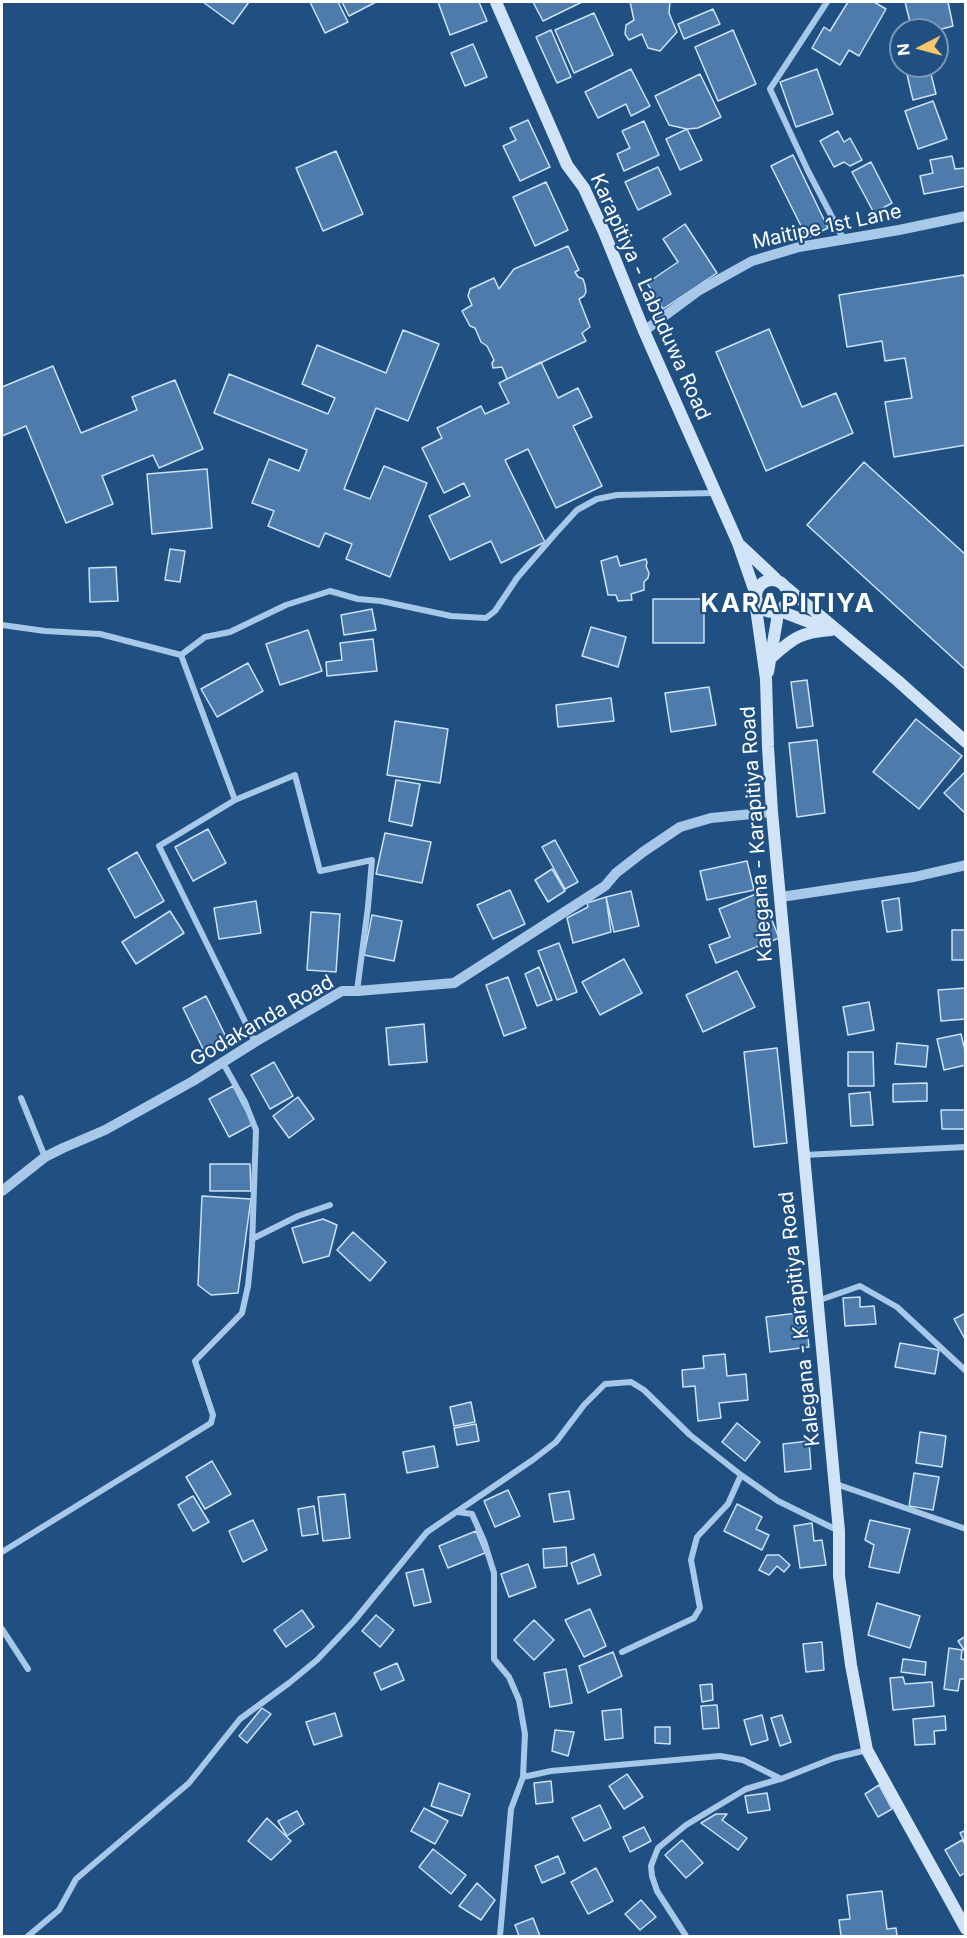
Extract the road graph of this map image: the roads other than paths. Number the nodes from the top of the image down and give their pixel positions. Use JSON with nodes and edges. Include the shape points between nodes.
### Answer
{"nodes":[{"id":1,"x":496,"y":2,"type":"edge"},
{"id":2,"x":827,"y":2,"type":"edge"},
{"id":3,"x":966,"y":216,"type":"edge"},
{"id":4,"x":844,"y":240,"type":"junction"},
{"id":5,"x":644,"y":331,"type":"junction"},
{"id":6,"x":716,"y":493,"type":"junction"},
{"id":7,"x":738,"y":543,"type":"junction"},
{"id":8,"x":775,"y":578,"type":"junction"},
{"id":9,"x":787,"y":588,"type":"junction"},
{"id":10,"x":755,"y":596,"type":"junction"},
{"id":11,"x":778,"y":612,"type":"junction"},
{"id":12,"x":2,"y":625,"type":"edge"},
{"id":13,"x":837,"y":632,"type":"junction"},
{"id":14,"x":181,"y":655,"type":"junction"},
{"id":15,"x":772,"y":657,"type":"junction"},
{"id":16,"x":766,"y":679,"type":"junction"},
{"id":17,"x":966,"y":742,"type":"edge"},
{"id":18,"x":235,"y":800,"type":"junction"},
{"id":19,"x":772,"y":812,"type":"junction"},
{"id":20,"x":966,"y":866,"type":"edge"},
{"id":21,"x":781,"y":897,"type":"junction"},
{"id":22,"x":357,"y":991,"type":"junction"},
{"id":23,"x":255,"y":1042,"type":"junction"},
{"id":24,"x":223,"y":1063,"type":"junction"},
{"id":25,"x":21,"y":1098,"type":"dead end"},
{"id":26,"x":966,"y":1147,"type":"edge"},
{"id":27,"x":804,"y":1155,"type":"junction"},
{"id":28,"x":45,"y":1157,"type":"junction"},
{"id":29,"x":2,"y":1191,"type":"edge"},
{"id":30,"x":330,"y":1205,"type":"dead end"},
{"id":31,"x":252,"y":1239,"type":"junction"},
{"id":32,"x":817,"y":1301,"type":"junction"},
{"id":33,"x":966,"y":1371,"type":"edge"},
{"id":34,"x":741,"y":1475,"type":"junction"},
{"id":35,"x":835,"y":1484,"type":"junction"},
{"id":36,"x":457,"y":1512,"type":"junction"},
{"id":37,"x":966,"y":1529,"type":"edge"},
{"id":38,"x":840,"y":1532,"type":"junction"},
{"id":39,"x":2,"y":1552,"type":"edge"},
{"id":40,"x":2,"y":1629,"type":"edge"},
{"id":41,"x":622,"y":1652,"type":"dead end"},
{"id":42,"x":28,"y":1669,"type":"dead end"},
{"id":43,"x":867,"y":1750,"type":"junction"},
{"id":44,"x":523,"y":1777,"type":"junction"},
{"id":45,"x":781,"y":1779,"type":"junction"},
{"id":46,"x":966,"y":1929,"type":"edge"},
{"id":47,"x":28,"y":1936,"type":"edge"},
{"id":48,"x":500,"y":1936,"type":"edge"},
{"id":49,"x":686,"y":1936,"type":"edge"}],
"edges":[{"from":1,"to":5,"type":"main road","name":"Karapitiya - Labuduwa Road","via":[[567,165],[584,188],[604,232]]},
{"from":2,"to":4,"type":"street","via":[[770,89]]},
{"from":3,"to":4,"type":"street","name":"Maitipe 1st Lane"},
{"from":4,"to":5,"type":"street","name":"Maitipe 1st Lane","via":[[799,247],[752,261],[698,291]]},
{"from":5,"to":6,"type":"main road","name":"Karapitiya - Labuduwa Road"},
{"from":6,"to":7,"type":"main road","name":"Karapitiya - Labuduwa Road"},
{"from":6,"to":14,"type":"street","via":[[597,499],[578,510],[555,534],[486,618],[451,616],[330,591],[286,605],[230,632],[205,637]]},
{"from":7,"to":8,"type":"main road","name":"Karapitiya - Labuduwa Road"},
{"from":7,"to":10,"type":"main road","name":"Karapitiya - Labuduwa Road"},
{"from":8,"to":9,"type":"main road"},
{"from":8,"to":10,"type":"main road","via":[[762,581]]},
{"from":9,"to":11,"type":"main road","via":[[788,601]]},
{"from":9,"to":13,"type":"main road"},
{"from":10,"to":11,"type":"main road","via":[[764,611]]},
{"from":10,"to":16,"type":"main road","name":"Kalegana - Karapitiya Road"},
{"from":11,"to":13,"type":"main road"},
{"from":11,"to":15,"type":"main road","name":"Kalegana - Karapitiya Road"},
{"from":12,"to":14,"type":"street","via":[[100,634]]},
{"from":13,"to":15,"type":"main road","via":[[818,631],[792,639]]},
{"from":13,"to":17,"type":"main road"},
{"from":14,"to":18,"type":"street"},
{"from":15,"to":16,"type":"main road","name":"Kalegana - Karapitiya Road"},
{"from":16,"to":19,"type":"main road","name":"Kalegana - Karapitiya Road"},
{"from":18,"to":22,"type":"street","via":[[296,775],[320,871],[372,860]]},
{"from":18,"to":23,"type":"street","via":[[159,846]]},
{"from":19,"to":21,"type":"main road","name":"Kalegana - Karapitiya Road"},
{"from":19,"to":22,"type":"street","name":"Godakanda Road","via":[[711,818],[680,827],[616,873],[605,886],[454,983]]},
{"from":20,"to":21,"type":"street","via":[[914,878]]},
{"from":21,"to":27,"type":"main road","name":"Kalegana - Karapitiya Road"},
{"from":22,"to":23,"type":"street","name":"Godakanda Road","via":[[342,991]]},
{"from":23,"to":24,"type":"street","name":"Godakanda Road"},
{"from":24,"to":28,"type":"street","name":"Godakanda Road","via":[[105,1130]]},
{"from":24,"to":31,"type":"street","via":[[256,1130]]},
{"from":25,"to":28,"type":"street"},
{"from":26,"to":27,"type":"street"},
{"from":27,"to":32,"type":"main road","name":"Kalegana - Karapitiya Road"},
{"from":28,"to":29,"type":"street","name":"Godakanda Road"},
{"from":30,"to":31,"type":"street"},
{"from":31,"to":39,"type":"street","via":[[242,1313],[195,1361],[213,1415],[211,1423]]},
{"from":32,"to":33,"type":"street","via":[[860,1286],[897,1307]]},
{"from":32,"to":35,"type":"main road","name":"Kalegana - Karapitiya Road"},
{"from":34,"to":36,"type":"street","via":[[690,1435],[644,1390],[631,1382],[605,1384],[556,1442]]},
{"from":34,"to":38,"type":"street","via":[[778,1501]]},
{"from":34,"to":41,"type":"street","via":[[728,1504],[697,1537],[691,1560],[700,1608],[694,1618]]},
{"from":35,"to":37,"type":"street"},
{"from":35,"to":38,"type":"main road","name":"Kalegana - Karapitiya Road"},
{"from":36,"to":44,"type":"street","via":[[472,1514],[494,1573],[494,1659],[509,1677],[519,1700],[525,1734]]},
{"from":36,"to":47,"type":"street","via":[[427,1532],[354,1621],[316,1660],[240,1719],[189,1783],[76,1880],[59,1910]]},
{"from":38,"to":43,"type":"main road","name":"Kalegana - Karapitiya Road","via":[[839,1576]]},
{"from":40,"to":42,"type":"street"},
{"from":43,"to":45,"type":"street"},
{"from":43,"to":46,"type":"main road","name":"Kalegana - Karapitiya Road"},
{"from":44,"to":45,"type":"street","via":[[720,1756],[743,1760]]},
{"from":44,"to":48,"type":"street","via":[[511,1809]]},
{"from":45,"to":49,"type":"street","via":[[736,1795],[686,1825],[658,1848],[651,1866],[652,1876]]}]}
